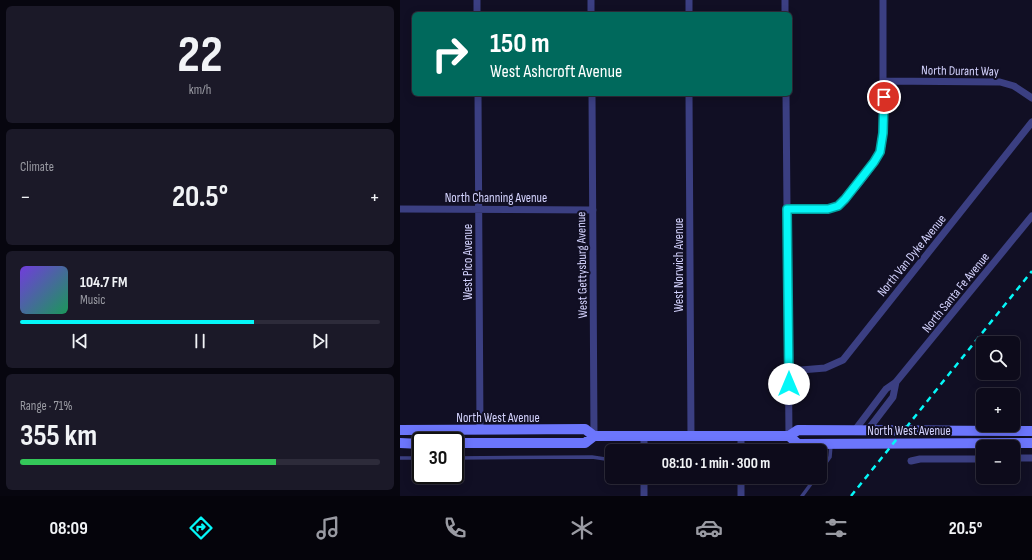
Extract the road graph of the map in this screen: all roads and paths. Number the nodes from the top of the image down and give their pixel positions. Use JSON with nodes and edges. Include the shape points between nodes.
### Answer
{"nodes":[{"id":1,"x":477,"y":0,"type":"edge"},
{"id":2,"x":591,"y":0,"type":"edge"},
{"id":3,"x":689,"y":0,"type":"edge"},
{"id":4,"x":785,"y":0,"type":"edge"},
{"id":5,"x":883,"y":0,"type":"edge"},
{"id":6,"x":477,"y":12,"type":"edge"},
{"id":7,"x":591,"y":12,"type":"edge"},
{"id":8,"x":689,"y":12,"type":"edge"},
{"id":9,"x":785,"y":12,"type":"edge"},
{"id":10,"x":884,"y":81,"type":"junction"},
{"id":11,"x":478,"y":96,"type":"edge"},
{"id":12,"x":592,"y":96,"type":"edge"},
{"id":13,"x":689,"y":96,"type":"edge"},
{"id":14,"x":786,"y":96,"type":"edge"},
{"id":15,"x":1032,"y":98,"type":"edge"},
{"id":16,"x":1032,"y":122,"type":"edge"},
{"id":17,"x":400,"y":209,"type":"edge"},
{"id":18,"x":479,"y":209,"type":"junction"},
{"id":19,"x":787,"y":209,"type":"junction"},
{"id":20,"x":593,"y":210,"type":"junction"},
{"id":21,"x":1032,"y":216,"type":"edge"},
{"id":22,"x":789,"y":371,"type":"junction"},
{"id":23,"x":896,"y":382,"type":"junction"},
{"id":24,"x":400,"y":430,"type":"edge"},
{"id":25,"x":480,"y":430,"type":"junction"},
{"id":26,"x":855,"y":430,"type":"junction"},
{"id":27,"x":867,"y":431,"type":"junction"},
{"id":28,"x":1032,"y":431,"type":"edge"},
{"id":29,"x":594,"y":436,"type":"junction"},
{"id":30,"x":741,"y":436,"type":"junction"},
{"id":31,"x":789,"y":436,"type":"junction"},
{"id":32,"x":644,"y":437,"type":"junction"},
{"id":33,"x":691,"y":437,"type":"junction"},
{"id":34,"x":464,"y":443,"type":"edge"},
{"id":35,"x":1032,"y":443,"type":"edge"},
{"id":36,"x":400,"y":444,"type":"edge"},
{"id":37,"x":412,"y":444,"type":"edge"},
{"id":38,"x":644,"y":444,"type":"edge"},
{"id":39,"x":741,"y":444,"type":"edge"},
{"id":40,"x":831,"y":444,"type":"junction"},
{"id":41,"x":400,"y":458,"type":"edge"},
{"id":42,"x":412,"y":458,"type":"edge"},
{"id":43,"x":464,"y":458,"type":"edge"},
{"id":44,"x":1020,"y":458,"type":"edge"},
{"id":45,"x":1032,"y":458,"type":"edge"},
{"id":46,"x":605,"y":459,"type":"edge"},
{"id":47,"x":976,"y":459,"type":"edge"},
{"id":48,"x":827,"y":461,"type":"edge"},
{"id":49,"x":911,"y":461,"type":"dead end"},
{"id":50,"x":644,"y":484,"type":"edge"},
{"id":51,"x":741,"y":484,"type":"edge"},
{"id":52,"x":811,"y":484,"type":"edge"},
{"id":53,"x":644,"y":496,"type":"edge"},
{"id":54,"x":741,"y":496,"type":"edge"},
{"id":55,"x":802,"y":496,"type":"edge"}],
"edges":[{"from":1,"to":6,"type":"street"},
{"from":2,"to":7,"type":"street"},
{"from":3,"to":8,"type":"street"},
{"from":4,"to":9,"type":"street"},
{"from":5,"to":10,"type":"street"},
{"from":10,"to":15,"type":"street","name":"North Durant Way","via":[[1000,82],[1014,86]]},
{"from":10,"to":19,"type":"street","via":[[883,137],[880,152],[874,162],[838,206],[824,210]]},
{"from":11,"to":18,"type":"street","name":"West Pico Avenue"},
{"from":12,"to":20,"type":"street","name":"West Gettysburg Avenue"},
{"from":13,"to":33,"type":"street","name":"West Norwich Avenue"},
{"from":14,"to":19,"type":"street"},
{"from":16,"to":22,"type":"street","name":"North Van Dyke Avenue","via":[[843,360],[825,368]]},
{"from":17,"to":18,"type":"street","name":"North Channing Avenue"},
{"from":18,"to":20,"type":"street","name":"North Channing Avenue"},
{"from":18,"to":25,"type":"street","name":"West Pico Avenue"},
{"from":19,"to":22,"type":"street"},
{"from":20,"to":29,"type":"street","name":"West Gettysburg Avenue"},
{"from":21,"to":23,"type":"street","name":"North Santa Fe Avenue"},
{"from":22,"to":31,"type":"street"},
{"from":23,"to":26,"type":"street","name":"North Santa Fe Avenue","via":[[886,389]]},
{"from":23,"to":27,"type":"street","name":"North Santa Fe Avenue","via":[[893,397]]},
{"from":24,"to":25,"type":"main road","name":"North West Avenue"},
{"from":25,"to":29,"type":"main road","name":"North West Avenue","via":[[585,429]]},
{"from":26,"to":27,"type":"main road","name":"North West Avenue"},
{"from":26,"to":31,"type":"main road","name":"North West Avenue","via":[[798,430]]},
{"from":27,"to":28,"type":"main road","name":"North West Avenue"},
{"from":27,"to":40,"type":"main road","via":[[862,435],[838,437]]},
{"from":29,"to":32,"type":"main road","name":"North West Avenue"},
{"from":29,"to":34,"type":"main road","name":"North West Avenue","via":[[585,443]]},
{"from":30,"to":31,"type":"main road","name":"North West Avenue"},
{"from":30,"to":33,"type":"main road","name":"North West Avenue"},
{"from":30,"to":39,"type":"street"},
{"from":31,"to":40,"type":"main road","name":"North West Avenue","via":[[798,444]]},
{"from":32,"to":33,"type":"main road","name":"North West Avenue"},
{"from":32,"to":38,"type":"street"},
{"from":35,"to":40,"type":"main road","name":"North West Avenue"},
{"from":36,"to":37,"type":"main road"},
{"from":40,"to":48,"type":"lane"},
{"from":41,"to":42,"type":"lane"},
{"from":43,"to":46,"type":"lane"},
{"from":44,"to":45,"type":"street"},
{"from":47,"to":49,"type":"street"},
{"from":50,"to":53,"type":"street"},
{"from":51,"to":54,"type":"street"},
{"from":52,"to":55,"type":"lane"}]}
